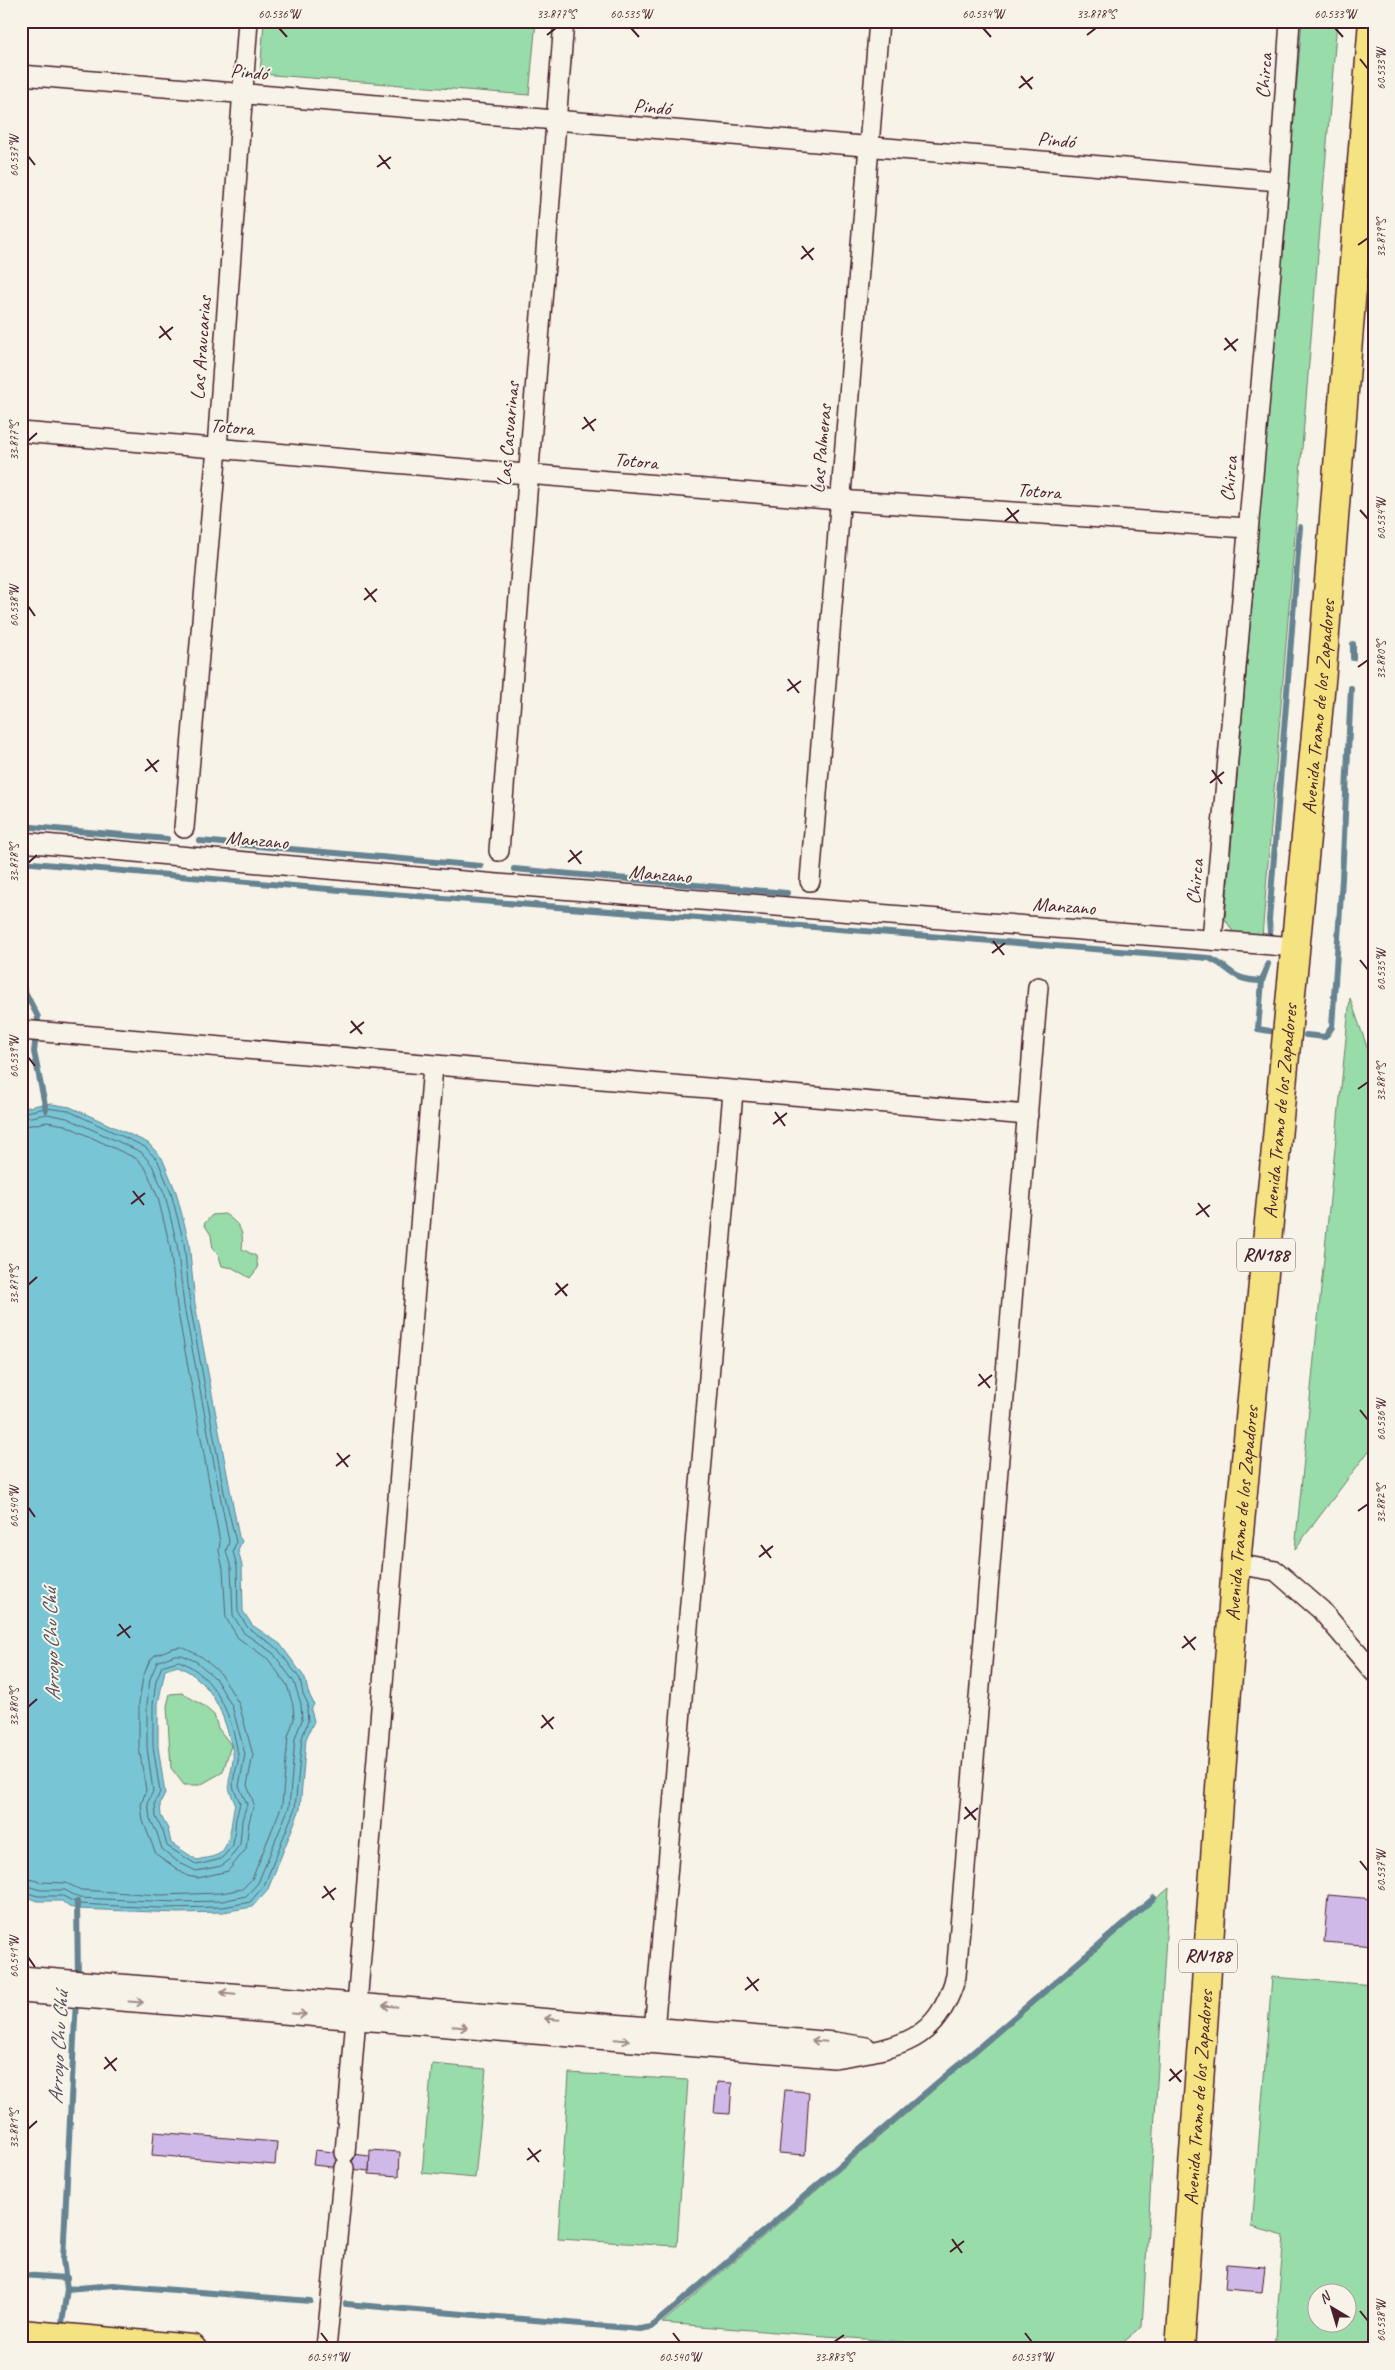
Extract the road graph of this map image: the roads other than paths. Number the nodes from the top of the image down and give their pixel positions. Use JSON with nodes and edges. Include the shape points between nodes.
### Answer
{"nodes":[{"id":1,"x":248,"y":21,"type":"edge"},
{"id":2,"x":564,"y":21,"type":"edge"},
{"id":3,"x":878,"y":21,"type":"edge"},
{"id":4,"x":1290,"y":21,"type":"edge"},
{"id":5,"x":1373,"y":21,"type":"edge"},
{"id":6,"x":21,"y":75,"type":"edge"},
{"id":7,"x":242,"y":94,"type":"junction"},
{"id":8,"x":556,"y":122,"type":"junction"},
{"id":9,"x":869,"y":146,"type":"junction"},
{"id":10,"x":1279,"y":181,"type":"junction"},
{"id":11,"x":21,"y":432,"type":"edge"},
{"id":12,"x":217,"y":448,"type":"junction"},
{"id":13,"x":527,"y":475,"type":"junction"},
{"id":14,"x":839,"y":500,"type":"junction"},
{"id":15,"x":1247,"y":528,"type":"junction"},
{"id":16,"x":184,"y":828,"type":"dead end"},
{"id":17,"x":21,"y":842,"type":"edge"},
{"id":18,"x":499,"y":851,"type":"dead end"},
{"id":19,"x":810,"y":881,"type":"dead end"},
{"id":20,"x":1212,"y":940,"type":"junction"},
{"id":21,"x":1296,"y":946,"type":"junction"},
{"id":22,"x":1038,"y":987,"type":"dead end"},
{"id":23,"x":21,"y":1030,"type":"edge"},
{"id":24,"x":433,"y":1066,"type":"junction"},
{"id":25,"x":733,"y":1092,"type":"junction"},
{"id":26,"x":1028,"y":1115,"type":"junction"},
{"id":27,"x":1236,"y":1564,"type":"junction"},
{"id":28,"x":1374,"y":1672,"type":"edge"},
{"id":29,"x":21,"y":1976,"type":"edge"},
{"id":30,"x":65,"y":1988,"type":"junction"},
{"id":31,"x":21,"y":1993,"type":"edge"},
{"id":32,"x":357,"y":2011,"type":"junction"},
{"id":33,"x":654,"y":2035,"type":"junction"},
{"id":34,"x":33,"y":2335,"type":"edge"},
{"id":35,"x":192,"y":2349,"type":"edge"},
{"id":36,"x":326,"y":2349,"type":"edge"},
{"id":37,"x":1180,"y":2349,"type":"edge"}],
"edges":[{"from":1,"to":7,"type":"street","name":"Las Araucarias"},
{"from":2,"to":8,"type":"street","name":"Las Casuarinas"},
{"from":3,"to":9,"type":"street","name":"Las Palmeras"},
{"from":4,"to":10,"type":"street","name":"Chirca"},
{"from":5,"to":21,"type":"main road","name":"Avenida Tramo de los Zapadores","number":"RN188","via":[[1322,671]]},
{"from":6,"to":7,"type":"street","name":"Pindó"},
{"from":7,"to":8,"type":"street","name":"Pindó"},
{"from":7,"to":12,"type":"street","name":"Las Araucarias"},
{"from":8,"to":9,"type":"street","name":"Pindó"},
{"from":8,"to":13,"type":"street","name":"Las Casuarinas"},
{"from":9,"to":10,"type":"street","name":"Pindó"},
{"from":9,"to":14,"type":"street","name":"Las Palmeras"},
{"from":10,"to":15,"type":"street","name":"Chirca"},
{"from":11,"to":12,"type":"street","name":"Totora"},
{"from":12,"to":13,"type":"street","name":"Totora"},
{"from":12,"to":16,"type":"street","name":"Las Araucarias"},
{"from":13,"to":14,"type":"street","name":"Totora"},
{"from":13,"to":18,"type":"street","name":"Las Casuarinas"},
{"from":14,"to":15,"type":"street","name":"Totora"},
{"from":14,"to":19,"type":"street","name":"Las Palmeras"},
{"from":15,"to":20,"type":"street","name":"Chirca"},
{"from":17,"to":20,"type":"street","name":"Manzano"},
{"from":20,"to":21,"type":"street","name":"Manzano"},
{"from":21,"to":27,"type":"main road","name":"Avenida Tramo de los Zapadores","number":"RN188"},
{"from":22,"to":26,"type":"street"},
{"from":23,"to":24,"type":"street"},
{"from":24,"to":25,"type":"street"},
{"from":24,"to":32,"type":"street"},
{"from":25,"to":26,"type":"street"},
{"from":25,"to":33,"type":"street"},
{"from":26,"to":33,"type":"street","via":[[956,1976],[949,2000],[936,2020],[910,2041],[885,2050],[834,2058]]},
{"from":27,"to":28,"type":"street","via":[[1276,1571],[1321,1610]]},
{"from":27,"to":37,"type":"main road","name":"Avenida Tramo de los Zapadores","number":"RN188"},
{"from":29,"to":30,"type":"street"},
{"from":30,"to":31,"type":"street"},
{"from":30,"to":32,"type":"street"},
{"from":32,"to":33,"type":"street"},
{"from":32,"to":36,"type":"street"},
{"from":34,"to":35,"type":"main road"}]}
